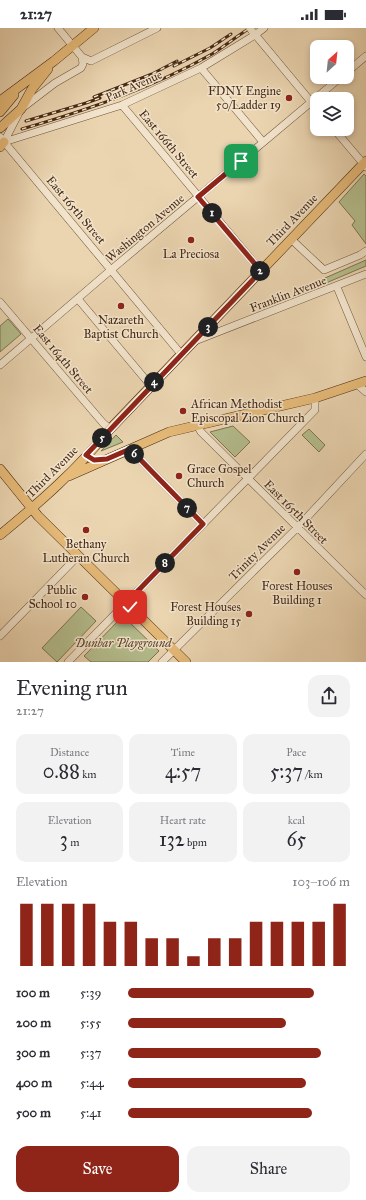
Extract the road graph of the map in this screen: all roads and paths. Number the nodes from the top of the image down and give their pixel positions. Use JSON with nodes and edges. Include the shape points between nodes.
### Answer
{"nodes":[{"id":1,"x":58,"y":28,"type":"edge"},
{"id":2,"x":94,"y":28,"type":"edge"},
{"id":3,"x":157,"y":28,"type":"edge"},
{"id":4,"x":264,"y":28,"type":"edge"},
{"id":5,"x":252,"y":31,"type":"edge"},
{"id":6,"x":73,"y":45,"type":"junction"},
{"id":7,"x":366,"y":56,"type":"edge"},
{"id":8,"x":82,"y":57,"type":"junction"},
{"id":9,"x":54,"y":61,"type":"junction"},
{"id":10,"x":354,"y":66,"type":"edge"},
{"id":11,"x":201,"y":68,"type":"junction"},
{"id":12,"x":23,"y":84,"type":"junction"},
{"id":13,"x":333,"y":84,"type":"edge"},
{"id":14,"x":323,"y":92,"type":"edge"},
{"id":15,"x":0,"y":101,"type":"edge"},
{"id":16,"x":310,"y":101,"type":"edge"},
{"id":17,"x":310,"y":103,"type":"edge"},
{"id":18,"x":122,"y":105,"type":"junction"},
{"id":19,"x":21,"y":110,"type":"junction"},
{"id":20,"x":0,"y":112,"type":"edge"},
{"id":21,"x":0,"y":128,"type":"edge"},
{"id":22,"x":340,"y":136,"type":"edge"},
{"id":23,"x":1,"y":142,"type":"edge"},
{"id":24,"x":263,"y":142,"type":"junction"},
{"id":25,"x":365,"y":164,"type":"edge"},
{"id":26,"x":198,"y":197,"type":"junction"},
{"id":27,"x":291,"y":239,"type":"junction"},
{"id":28,"x":366,"y":251,"type":"edge"},
{"id":29,"x":112,"y":269,"type":"junction"},
{"id":30,"x":261,"y":271,"type":"junction"},
{"id":31,"x":366,"y":274,"type":"edge"},
{"id":32,"x":337,"y":287,"type":"junction"},
{"id":33,"x":78,"y":299,"type":"junction"},
{"id":34,"x":0,"y":302,"type":"edge"},
{"id":35,"x":32,"y":338,"type":"junction"},
{"id":36,"x":194,"y":341,"type":"junction"},
{"id":37,"x":181,"y":354,"type":"junction"},
{"id":38,"x":366,"y":356,"type":"edge"},
{"id":39,"x":0,"y":365,"type":"edge"},
{"id":40,"x":362,"y":383,"type":"edge"},
{"id":41,"x":151,"y":386,"type":"junction"},
{"id":42,"x":366,"y":392,"type":"edge"},
{"id":43,"x":315,"y":398,"type":"junction"},
{"id":44,"x":197,"y":425,"type":"junction"},
{"id":45,"x":110,"y":429,"type":"junction"},
{"id":46,"x":130,"y":449,"type":"junction"},
{"id":47,"x":366,"y":454,"type":"edge"},
{"id":48,"x":86,"y":455,"type":"junction"},
{"id":49,"x":107,"y":459,"type":"junction"},
{"id":50,"x":0,"y":469,"type":"edge"},
{"id":51,"x":65,"y":477,"type":"junction"},
{"id":52,"x":248,"y":479,"type":"junction"},
{"id":53,"x":32,"y":509,"type":"junction"},
{"id":54,"x":203,"y":524,"type":"junction"},
{"id":55,"x":297,"y":528,"type":"junction"},
{"id":56,"x":0,"y":535,"type":"edge"},
{"id":57,"x":78,"y":556,"type":"junction"},
{"id":58,"x":366,"y":595,"type":"edge"},
{"id":59,"x":126,"y":603,"type":"junction"},
{"id":60,"x":0,"y":636,"type":"edge"},
{"id":61,"x":174,"y":650,"type":"junction"},
{"id":62,"x":68,"y":662,"type":"edge"},
{"id":63,"x":162,"y":662,"type":"edge"},
{"id":64,"x":186,"y":662,"type":"edge"}],
"edges":[{"from":1,"to":6,"type":"street"},
{"from":2,"to":6,"type":"main road"},
{"from":3,"to":8,"type":"street","via":[[93,61]]},
{"from":4,"to":5,"type":"street","name":"Park Avenue"},
{"from":5,"to":11,"type":"street","name":"Park Avenue"},
{"from":5,"to":16,"type":"street"},
{"from":6,"to":8,"type":"street"},
{"from":6,"to":9,"type":"main road"},
{"from":7,"to":10,"type":"street"},
{"from":8,"to":19,"type":"street","via":[[81,68],[55,83]]},
{"from":9,"to":12,"type":"main road"},
{"from":9,"to":19,"type":"main road","via":[[32,89]]},
{"from":11,"to":18,"type":"street","name":"Park Avenue"},
{"from":11,"to":24,"type":"street"},
{"from":12,"to":15,"type":"main road"},
{"from":12,"to":20,"type":"main road"},
{"from":13,"to":14,"type":"street","name":"Washington Avenue"},
{"from":17,"to":24,"type":"street","name":"Washington Avenue"},
{"from":18,"to":23,"type":"street","name":"Park Avenue"},
{"from":18,"to":26,"type":"street","name":"East 166th Street"},
{"from":19,"to":21,"type":"main road"},
{"from":19,"to":23,"type":"street"},
{"from":22,"to":25,"type":"street"},
{"from":23,"to":29,"type":"street","name":"East 165th Street"},
{"from":24,"to":26,"type":"street","name":"Washington Avenue"},
{"from":25,"to":27,"type":"main road","name":"Third Avenue"},
{"from":26,"to":29,"type":"street","name":"Washington Avenue"},
{"from":26,"to":30,"type":"street","name":"East 166th Street"},
{"from":27,"to":28,"type":"street","via":[[324,270]]},
{"from":27,"to":30,"type":"main road","name":"Third Avenue"},
{"from":29,"to":33,"type":"street","name":"Washington Avenue"},
{"from":29,"to":37,"type":"street","name":"East 165th Street"},
{"from":30,"to":36,"type":"main road","name":"Third Avenue"},
{"from":31,"to":32,"type":"street","name":"Franklin Avenue"},
{"from":32,"to":36,"type":"street","name":"Franklin Avenue"},
{"from":32,"to":38,"type":"street"},
{"from":33,"to":35,"type":"street","name":"Washington Avenue"},
{"from":33,"to":41,"type":"street"},
{"from":34,"to":35,"type":"street","name":"East 164th Street"},
{"from":35,"to":39,"type":"street","name":"Washington Avenue"},
{"from":35,"to":45,"type":"street","name":"East 164th Street","via":[[103,424]]},
{"from":36,"to":37,"type":"main road","name":"Third Avenue"},
{"from":37,"to":41,"type":"main road","name":"Third Avenue"},
{"from":40,"to":42,"type":"street"},
{"from":40,"to":43,"type":"main road"},
{"from":41,"to":45,"type":"main road","name":"Third Avenue"},
{"from":43,"to":44,"type":"main road"},
{"from":43,"to":52,"type":"street","via":[[315,410]]},
{"from":44,"to":46,"type":"main road","via":[[169,432]]},
{"from":44,"to":52,"type":"street","name":"East 165th Street"},
{"from":45,"to":48,"type":"main road","name":"Third Avenue"},
{"from":46,"to":49,"type":"main road"},
{"from":46,"to":54,"type":"street"},
{"from":47,"to":55,"type":"street","name":"Trinity Avenue"},
{"from":48,"to":49,"type":"main road","via":[[94,460]]},
{"from":48,"to":51,"type":"main road","name":"Third Avenue"},
{"from":49,"to":51,"type":"main road"},
{"from":50,"to":53,"type":"main road"},
{"from":51,"to":53,"type":"main road","name":"Third Avenue"},
{"from":52,"to":54,"type":"street"},
{"from":52,"to":55,"type":"street","name":"East 165th Street"},
{"from":53,"to":56,"type":"main road","name":"Third Avenue"},
{"from":53,"to":57,"type":"main road"},
{"from":54,"to":59,"type":"street"},
{"from":55,"to":58,"type":"street","name":"East 165th Street"},
{"from":55,"to":61,"type":"street","name":"Trinity Avenue"},
{"from":57,"to":59,"type":"main road"},
{"from":57,"to":60,"type":"street"},
{"from":59,"to":61,"type":"main road"},
{"from":59,"to":62,"type":"street"},
{"from":61,"to":63,"type":"street","name":"Trinity Avenue"},
{"from":61,"to":64,"type":"main road"}]}
